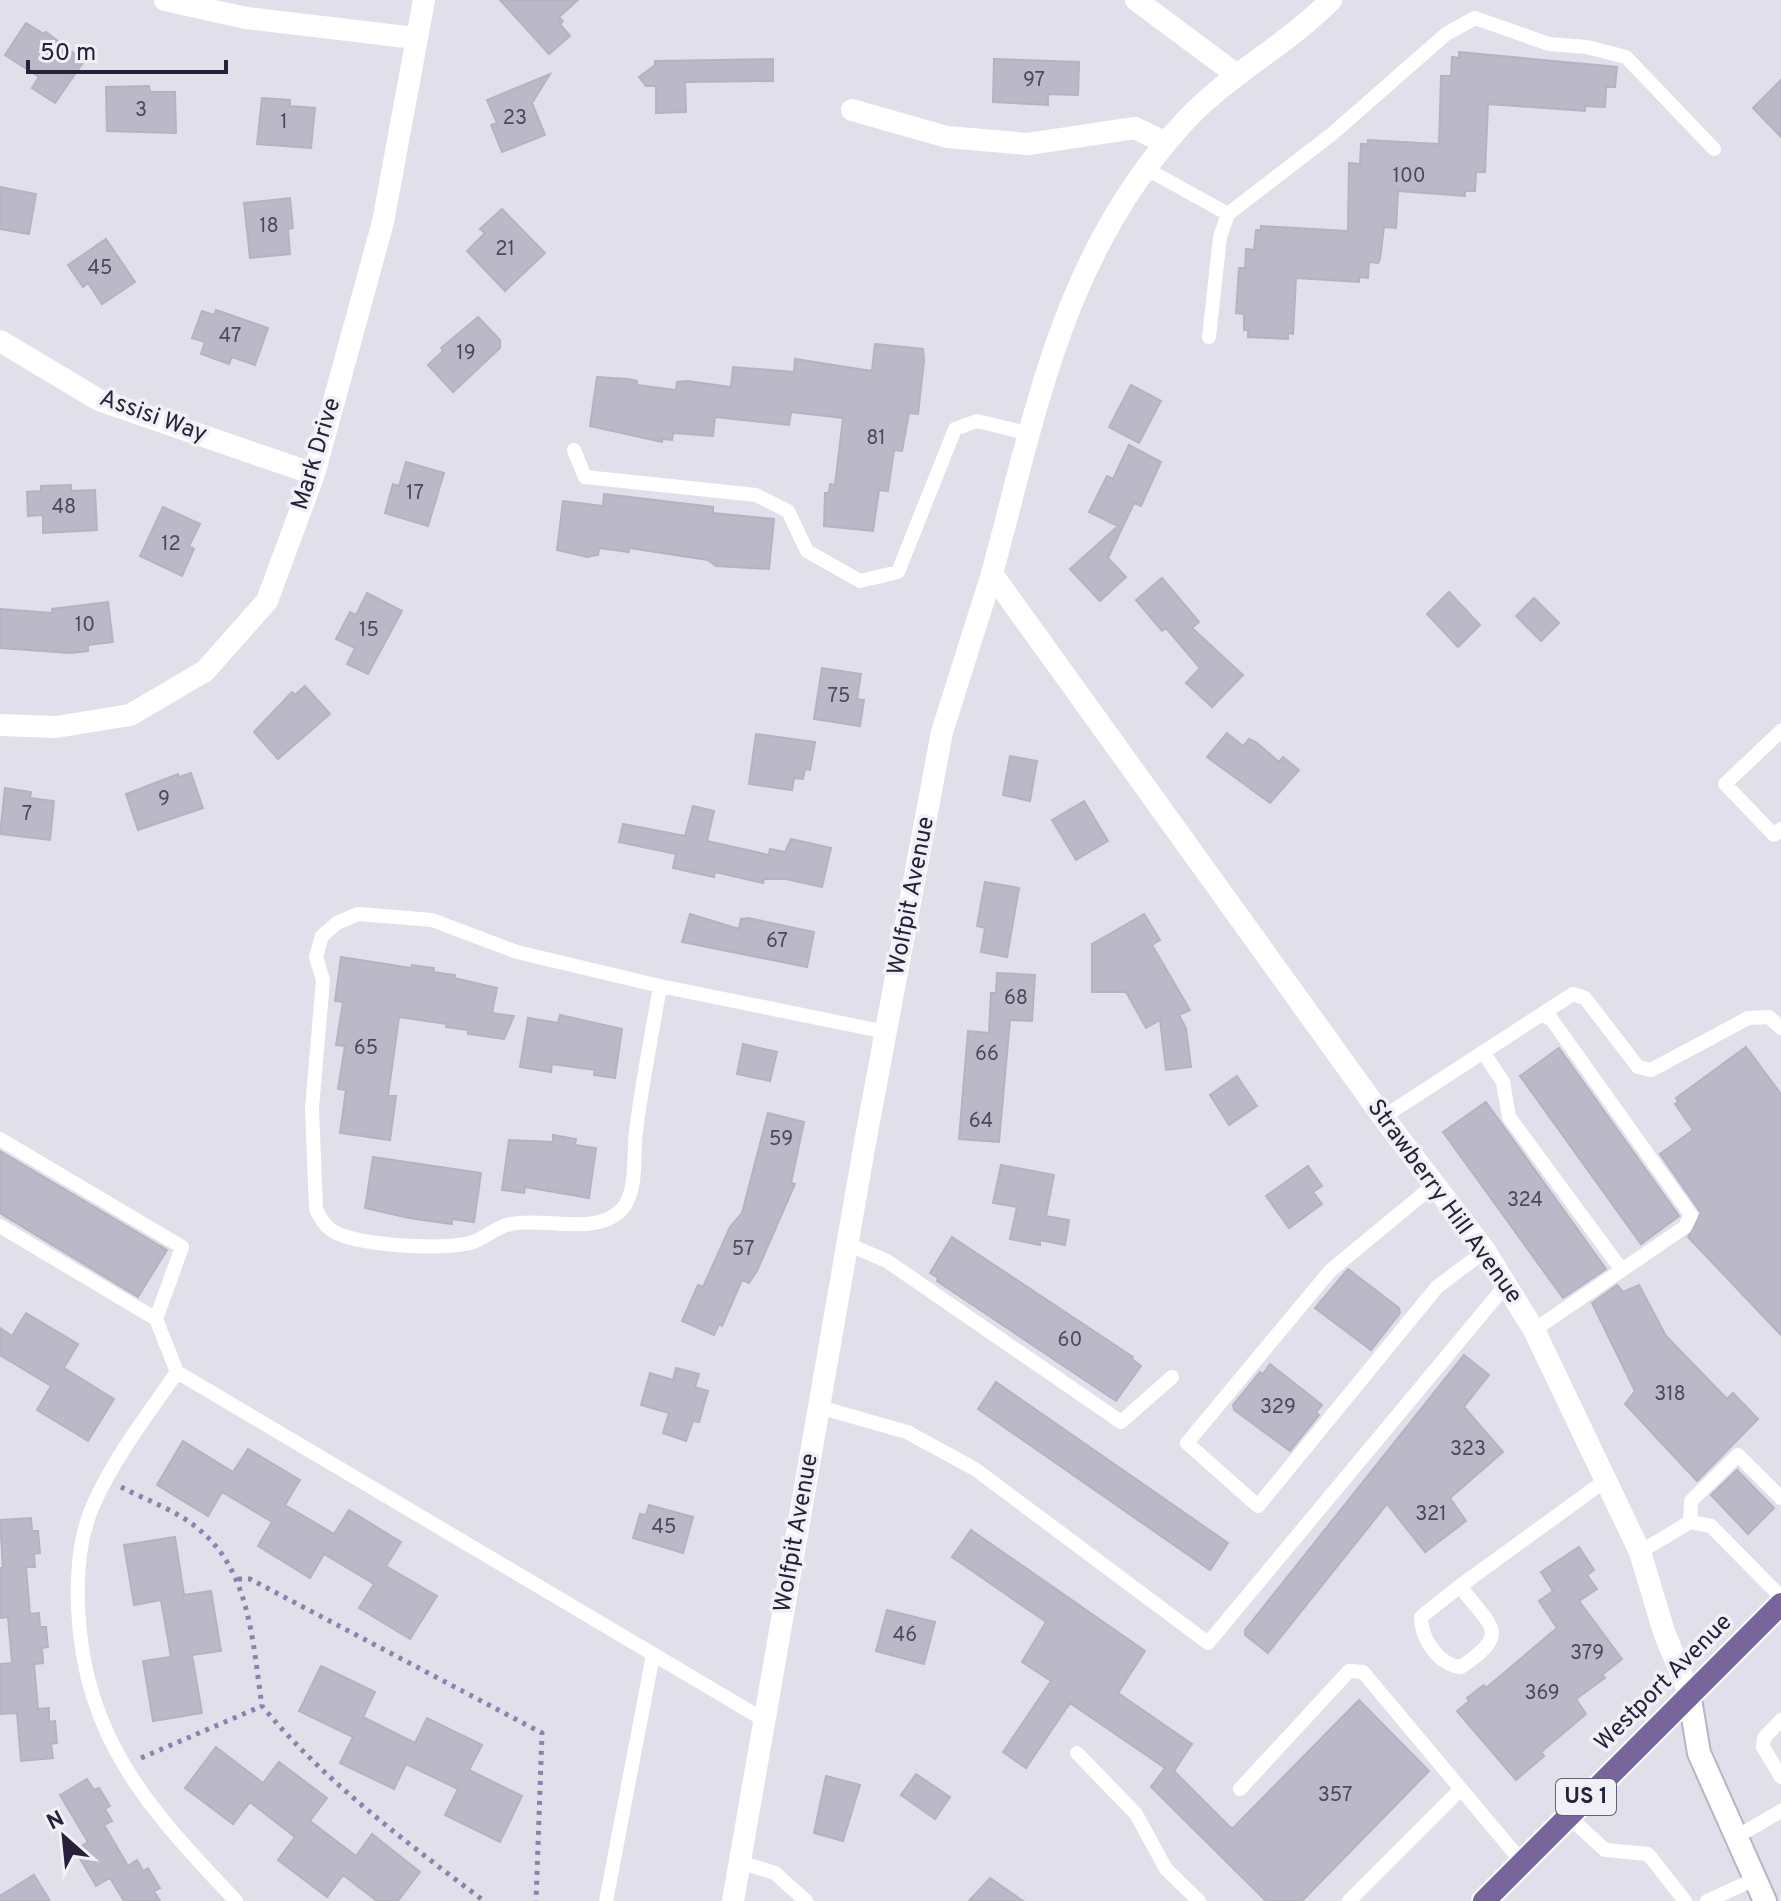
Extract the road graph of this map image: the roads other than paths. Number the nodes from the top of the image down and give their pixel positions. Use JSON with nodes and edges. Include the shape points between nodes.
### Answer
{"nodes":[{"id":1,"x":165,"y":0,"type":"edge"},
{"id":2,"x":424,"y":0,"type":"edge"},
{"id":3,"x":1136,"y":0,"type":"edge"},
{"id":4,"x":1331,"y":0,"type":"edge"},
{"id":5,"x":415,"y":38,"type":"junction"},
{"id":6,"x":1237,"y":75,"type":"junction"},
{"id":7,"x":852,"y":110,"type":"dead end"},
{"id":8,"x":1166,"y":143,"type":"junction"},
{"id":9,"x":1714,"y":149,"type":"dead end"},
{"id":10,"x":1145,"y":168,"type":"junction"},
{"id":11,"x":1228,"y":214,"type":"junction"},
{"id":12,"x":1209,"y":337,"type":"dead end"},
{"id":13,"x":0,"y":341,"type":"edge"},
{"id":14,"x":1030,"y":434,"type":"junction"},
{"id":15,"x":574,"y":450,"type":"dead end"},
{"id":16,"x":314,"y":474,"type":"junction"},
{"id":17,"x":992,"y":574,"type":"junction"},
{"id":18,"x":0,"y":725,"type":"edge"},
{"id":19,"x":1781,"y":731,"type":"edge"},
{"id":20,"x":1781,"y":829,"type":"edge"},
{"id":21,"x":660,"y":986,"type":"junction"},
{"id":22,"x":1542,"y":1014,"type":"junction"},
{"id":23,"x":1781,"y":1028,"type":"edge"},
{"id":24,"x":886,"y":1032,"type":"junction"},
{"id":25,"x":1483,"y":1052,"type":"junction"},
{"id":26,"x":1383,"y":1117,"type":"junction"},
{"id":27,"x":0,"y":1139,"type":"edge"},
{"id":28,"x":1434,"y":1185,"type":"junction"},
{"id":29,"x":0,"y":1226,"type":"edge"},
{"id":30,"x":847,"y":1244,"type":"junction"},
{"id":31,"x":1485,"y":1251,"type":"junction"},
{"id":32,"x":1621,"y":1269,"type":"junction"},
{"id":33,"x":1506,"y":1285,"type":"junction"},
{"id":34,"x":156,"y":1319,"type":"junction"},
{"id":35,"x":1534,"y":1330,"type":"junction"},
{"id":36,"x":177,"y":1372,"type":"junction"},
{"id":37,"x":1172,"y":1377,"type":"dead end"},
{"id":38,"x":819,"y":1407,"type":"junction"},
{"id":39,"x":1606,"y":1480,"type":"junction"},
{"id":40,"x":1781,"y":1498,"type":"edge"},
{"id":41,"x":1690,"y":1522,"type":"junction"},
{"id":42,"x":1640,"y":1552,"type":"junction"},
{"id":43,"x":1460,"y":1586,"type":"junction"},
{"id":44,"x":1781,"y":1597,"type":"edge"},
{"id":45,"x":1781,"y":1604,"type":"edge"},
{"id":46,"x":653,"y":1655,"type":"junction"},
{"id":47,"x":1689,"y":1693,"type":"junction"},
{"id":48,"x":764,"y":1720,"type":"junction"},
{"id":49,"x":1781,"y":1720,"type":"edge"},
{"id":50,"x":1077,"y":1753,"type":"dead end"},
{"id":51,"x":1781,"y":1777,"type":"edge"},
{"id":52,"x":1240,"y":1789,"type":"dead end"},
{"id":53,"x":1461,"y":1789,"type":"junction"},
{"id":54,"x":1781,"y":1811,"type":"edge"},
{"id":55,"x":1568,"y":1816,"type":"junction"},
{"id":56,"x":1736,"y":1837,"type":"junction"},
{"id":57,"x":740,"y":1862,"type":"junction"},
{"id":58,"x":1522,"y":1862,"type":"junction"},
{"id":59,"x":1755,"y":1879,"type":"junction"},
{"id":60,"x":1356,"y":1899,"type":"edge"},
{"id":61,"x":236,"y":1901,"type":"edge"},
{"id":62,"x":606,"y":1901,"type":"edge"},
{"id":63,"x":733,"y":1901,"type":"edge"},
{"id":64,"x":806,"y":1901,"type":"edge"},
{"id":65,"x":1199,"y":1901,"type":"edge"},
{"id":66,"x":1484,"y":1901,"type":"edge"},
{"id":67,"x":1685,"y":1901,"type":"edge"},
{"id":68,"x":1707,"y":1901,"type":"edge"},
{"id":69,"x":1765,"y":1901,"type":"edge"}],
"edges":[{"from":1,"to":5,"type":"street","via":[[246,18]]},
{"from":2,"to":5,"type":"street","name":"Mark Drive"},
{"from":3,"to":6,"type":"street"},
{"from":4,"to":6,"type":"street","name":"Wolfpit Avenue"},
{"from":5,"to":16,"type":"street","name":"Mark Drive","via":[[383,222]]},
{"from":6,"to":8,"type":"street","name":"Wolfpit Avenue"},
{"from":7,"to":8,"type":"street","via":[[947,137],[1028,144],[1135,128]]},
{"from":8,"to":10,"type":"street","name":"Wolfpit Avenue"},
{"from":9,"to":11,"type":"lane","via":[[1626,57],[1549,44],[1475,18],[1446,34],[1344,125]]},
{"from":10,"to":11,"type":"lane"},
{"from":10,"to":14,"type":"street","name":"Wolfpit Avenue","via":[[1077,284]]},
{"from":11,"to":12,"type":"lane","via":[[1220,237]]},
{"from":13,"to":16,"type":"street","name":"Assisi Way","via":[[99,400]]},
{"from":14,"to":15,"type":"lane","via":[[977,421],[955,429],[898,572],[860,581],[807,551],[788,511],[756,495],[585,477]]},
{"from":14,"to":17,"type":"street","name":"Wolfpit Avenue"},
{"from":16,"to":18,"type":"street","name":"Mark Drive","via":[[267,601],[205,671],[130,715],[56,727]]},
{"from":17,"to":24,"type":"street","name":"Wolfpit Avenue","via":[[942,732]]},
{"from":17,"to":26,"type":"street","name":"Strawberry Hill Avenue"},
{"from":19,"to":20,"type":"lane","via":[[1725,784],[1774,835]]},
{"from":21,"to":21,"type":"lane","via":[[517,952],[432,920],[358,914],[337,923],[322,936],[316,957],[323,980],[312,1108],[316,1209],[321,1220],[345,1237],[411,1245],[470,1243],[510,1224],[608,1220],[624,1207],[632,1178]]},
{"from":21,"to":24,"type":"lane"},
{"from":22,"to":23,"type":"lane","via":[[1573,994],[1585,998],[1638,1067],[1651,1070],[1748,1018],[1769,1017]]},
{"from":22,"to":25,"type":"lane"},
{"from":22,"to":32,"type":"lane","via":[[1552,1020],[1691,1215],[1685,1227]]},
{"from":24,"to":30,"type":"street","name":"Wolfpit Avenue"},
{"from":25,"to":26,"type":"lane"},
{"from":25,"to":32,"type":"lane","via":[[1503,1082],[1509,1117]]},
{"from":26,"to":28,"type":"street","name":"Strawberry Hill Avenue"},
{"from":27,"to":34,"type":"lane","via":[[182,1247]]},
{"from":28,"to":31,"type":"street","name":"Strawberry Hill Avenue"},
{"from":28,"to":31,"type":"lane","via":[[1330,1271],[1187,1443],[1258,1506],[1437,1287]]},
{"from":29,"to":34,"type":"lane"},
{"from":30,"to":37,"type":"lane","via":[[887,1261],[1121,1422]]},
{"from":30,"to":38,"type":"street","name":"Wolfpit Avenue"},
{"from":31,"to":33,"type":"street","name":"Strawberry Hill Avenue"},
{"from":32,"to":35,"type":"lane"},
{"from":33,"to":35,"type":"street","name":"Strawberry Hill Avenue"},
{"from":33,"to":38,"type":"lane","via":[[1208,1643],[975,1469],[907,1432]]},
{"from":34,"to":36,"type":"lane"},
{"from":35,"to":39,"type":"street","name":"Strawberry Hill Avenue"},
{"from":36,"to":46,"type":"lane"},
{"from":36,"to":61,"type":"lane","via":[[94,1502],[79,1550],[79,1638],[92,1702],[122,1766],[168,1830]]},
{"from":38,"to":48,"type":"street","name":"Wolfpit Avenue"},
{"from":39,"to":42,"type":"street","name":"Strawberry Hill Avenue"},
{"from":39,"to":43,"type":"lane"},
{"from":40,"to":41,"type":"lane","via":[[1738,1455],[1691,1501]]},
{"from":41,"to":42,"type":"lane"},
{"from":41,"to":44,"type":"lane","via":[[1711,1526]]},
{"from":42,"to":47,"type":"street","name":"Strawberry Hill Avenue"},
{"from":43,"to":43,"type":"lane","via":[[1421,1617],[1421,1634],[1443,1659],[1461,1667],[1488,1648],[1492,1628]]},
{"from":45,"to":47,"type":"main road","name":"Westport Avenue","number":"US 1"},
{"from":46,"to":48,"type":"lane"},
{"from":46,"to":62,"type":"lane"},
{"from":47,"to":55,"type":"main road","name":"Westport Avenue","number":"US 1"},
{"from":47,"to":56,"type":"street","name":"Strawberry Hill Avenue","via":[[1699,1753]]},
{"from":48,"to":57,"type":"street","name":"Wolfpit Avenue"},
{"from":49,"to":51,"type":"lane","via":[[1764,1738],[1766,1756]]},
{"from":50,"to":65,"type":"lane","via":[[1136,1814],[1166,1869]]},
{"from":52,"to":53,"type":"lane","via":[[1349,1671],[1363,1672]]},
{"from":53,"to":58,"type":"lane"},
{"from":53,"to":60,"type":"lane"},
{"from":54,"to":56,"type":"lane"},
{"from":55,"to":58,"type":"main road","name":"Westport Avenue","number":"US 1"},
{"from":55,"to":67,"type":"lane","via":[[1605,1850],[1648,1854]]},
{"from":56,"to":59,"type":"street","name":"Strawberry Hill Avenue"},
{"from":57,"to":63,"type":"street","name":"Wolfpit Avenue"},
{"from":57,"to":64,"type":"lane","via":[[775,1873]]},
{"from":58,"to":66,"type":"main road","name":"Westport Avenue","number":"US 1"},
{"from":59,"to":68,"type":"lane"},
{"from":59,"to":69,"type":"street","name":"Strawberry Hill Avenue"}]}
